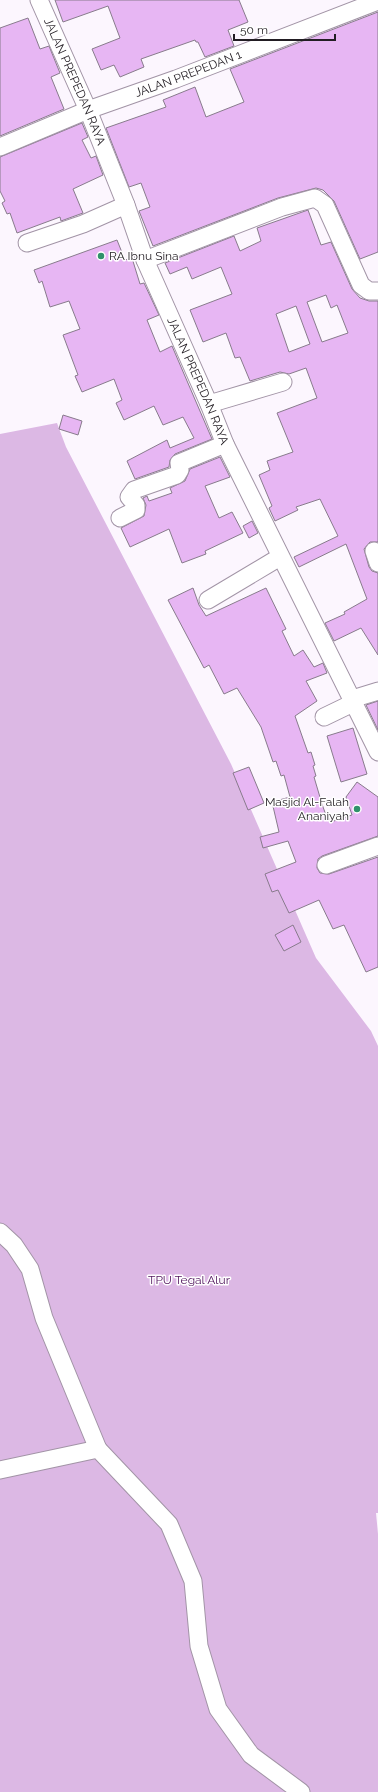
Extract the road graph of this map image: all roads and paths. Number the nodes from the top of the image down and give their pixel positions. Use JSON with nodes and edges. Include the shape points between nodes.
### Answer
{"nodes":[{"id":1,"x":39,"y":0,"type":"edge"},
{"id":2,"x":375,"y":1,"type":"edge"},
{"id":3,"x":88,"y":110,"type":"junction"},
{"id":4,"x":0,"y":147,"type":"edge"},
{"id":5,"x":126,"y":206,"type":"junction"},
{"id":6,"x":27,"y":243,"type":"dead end"},
{"id":7,"x":145,"y":260,"type":"junction"},
{"id":8,"x":378,"y":291,"type":"edge"},
{"id":9,"x":284,"y":382,"type":"dead end"},
{"id":10,"x":209,"y":404,"type":"junction"},
{"id":11,"x":224,"y":444,"type":"junction"},
{"id":12,"x":120,"y":518,"type":"dead end"},
{"id":13,"x":280,"y":557,"type":"junction"},
{"id":14,"x":208,"y":600,"type":"dead end"},
{"id":15,"x":378,"y":691,"type":"edge"},
{"id":16,"x":352,"y":701,"type":"junction"},
{"id":17,"x":324,"y":717,"type":"dead end"},
{"id":18,"x":378,"y":752,"type":"edge"},
{"id":19,"x":378,"y":846,"type":"edge"},
{"id":20,"x":326,"y":865,"type":"dead end"},
{"id":21,"x":0,"y":1232,"type":"edge"},
{"id":22,"x":98,"y":1449,"type":"junction"},
{"id":23,"x":0,"y":1470,"type":"edge"},
{"id":24,"x":301,"y":1792,"type":"edge"}],
"edges":[{"from":1,"to":3,"type":"street","name":"JALAN PREPEDAN RAYA"},
{"from":2,"to":3,"type":"street","name":"JALAN PREPEDAN 1","via":[[176,79]]},
{"from":3,"to":4,"type":"street","name":"JALAN PREPEDAN 1"},
{"from":3,"to":5,"type":"street","name":"JALAN PREPEDAN RAYA"},
{"from":5,"to":6,"type":"street"},
{"from":5,"to":7,"type":"street","name":"JALAN PREPEDAN RAYA"},
{"from":7,"to":8,"type":"street","via":[[282,207],[315,198],[324,203],[361,285],[369,291]]},
{"from":7,"to":10,"type":"street","name":"JALAN PREPEDAN RAYA"},
{"from":9,"to":10,"type":"street"},
{"from":10,"to":11,"type":"street","name":"JALAN PREPEDAN RAYA"},
{"from":11,"to":12,"type":"street","via":[[179,463],[180,470],[177,475],[134,490],[130,497],[136,505],[136,510]]},
{"from":11,"to":13,"type":"street","name":"JALAN PREPEDAN RAYA"},
{"from":13,"to":14,"type":"street"},
{"from":13,"to":16,"type":"street","name":"JALAN PREPEDAN RAYA"},
{"from":15,"to":16,"type":"street"},
{"from":16,"to":17,"type":"street"},
{"from":16,"to":18,"type":"street","name":"JALAN PREPEDAN RAYA"},
{"from":19,"to":20,"type":"street"},
{"from":21,"to":22,"type":"street","via":[[14,1245],[30,1269],[44,1318]]},
{"from":22,"to":23,"type":"street"},
{"from":22,"to":24,"type":"street","via":[[168,1524],[193,1581],[198,1646],[218,1709],[251,1755]]}]}
